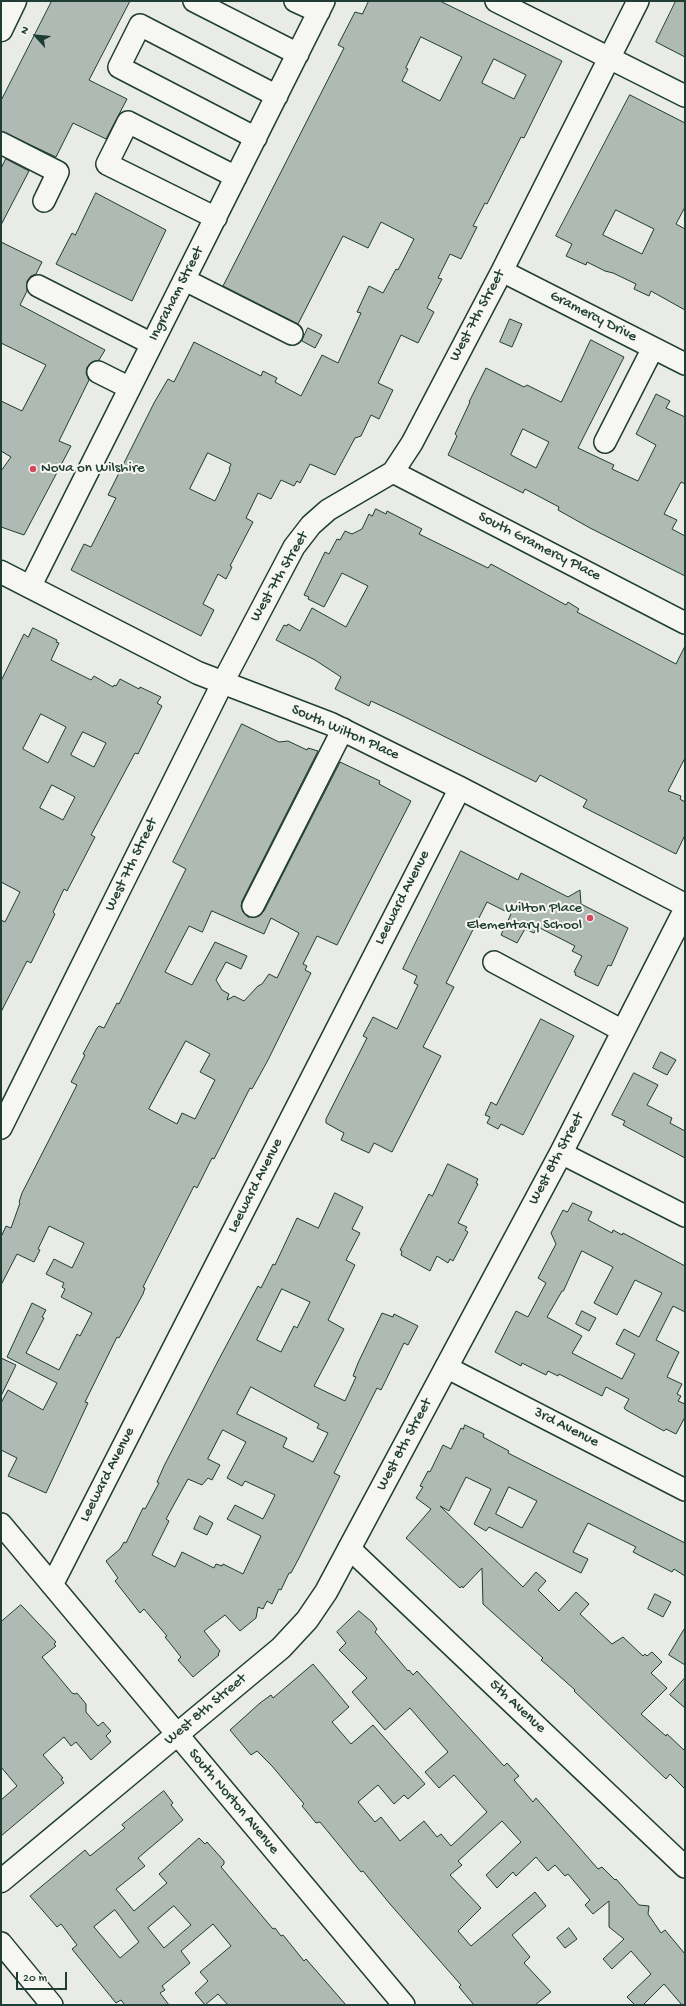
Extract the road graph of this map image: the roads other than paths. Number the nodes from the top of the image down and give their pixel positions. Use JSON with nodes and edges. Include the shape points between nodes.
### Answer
{"nodes":[{"id":1,"x":15,"y":1,"type":"edge"},
{"id":2,"x":194,"y":1,"type":"edge"},
{"id":3,"x":295,"y":1,"type":"edge"},
{"id":4,"x":496,"y":1,"type":"edge"},
{"id":5,"x":638,"y":1,"type":"edge"},
{"id":6,"x":322,"y":7,"type":"edge"},
{"id":7,"x":1,"y":30,"type":"edge"},
{"id":8,"x":298,"y":54,"type":"junction"},
{"id":9,"x":609,"y":58,"type":"junction"},
{"id":10,"x":277,"y":96,"type":"junction"},
{"id":11,"x":685,"y":96,"type":"edge"},
{"id":12,"x":256,"y":138,"type":"junction"},
{"id":13,"x":1,"y":143,"type":"edge"},
{"id":14,"x":236,"y":177,"type":"junction"},
{"id":15,"x":44,"y":201,"type":"dead end"},
{"id":16,"x":216,"y":218,"type":"junction"},
{"id":17,"x":502,"y":271,"type":"junction"},
{"id":18,"x":185,"y":280,"type":"junction"},
{"id":19,"x":38,"y":286,"type":"dead end"},
{"id":20,"x":292,"y":334,"type":"dead end"},
{"id":21,"x":152,"y":344,"type":"junction"},
{"id":22,"x":653,"y":348,"type":"junction"},
{"id":23,"x":685,"y":364,"type":"edge"},
{"id":24,"x":98,"y":372,"type":"dead end"},
{"id":25,"x":130,"y":388,"type":"junction"},
{"id":26,"x":605,"y":442,"type":"dead end"},
{"id":27,"x":393,"y":472,"type":"junction"},
{"id":28,"x":3,"y":577,"type":"edge"},
{"id":29,"x":30,"y":587,"type":"junction"},
{"id":30,"x":685,"y":623,"type":"edge"},
{"id":31,"x":223,"y":682,"type":"junction"},
{"id":32,"x":343,"y":729,"type":"junction"},
{"id":33,"x":460,"y":788,"type":"junction"},
{"id":34,"x":685,"y":905,"type":"edge"},
{"id":35,"x":253,"y":906,"type":"dead end"},
{"id":36,"x":685,"y":910,"type":"edge"},
{"id":37,"x":494,"y":962,"type":"dead end"},
{"id":38,"x":624,"y":1031,"type":"junction"},
{"id":39,"x":1,"y":1128,"type":"edge"},
{"id":40,"x":561,"y":1153,"type":"junction"},
{"id":41,"x":685,"y":1216,"type":"edge"},
{"id":42,"x":446,"y":1367,"type":"junction"},
{"id":43,"x":685,"y":1490,"type":"edge"},
{"id":44,"x":1,"y":1524,"type":"edge"},
{"id":45,"x":349,"y":1548,"type":"junction"},
{"id":46,"x":52,"y":1585,"type":"junction"},
{"id":47,"x":177,"y":1734,"type":"junction"},
{"id":48,"x":685,"y":1867,"type":"edge"},
{"id":49,"x":1,"y":1881,"type":"edge"},
{"id":50,"x":1,"y":1943,"type":"edge"},
{"id":51,"x":52,"y":2005,"type":"edge"},
{"id":52,"x":404,"y":2005,"type":"edge"}],
"edges":[{"from":1,"to":7,"type":"main road"},
{"from":2,"to":8,"type":"street"},
{"from":3,"to":6,"type":"street"},
{"from":4,"to":9,"type":"street"},
{"from":5,"to":9,"type":"street","name":"West 7th Street"},
{"from":6,"to":8,"type":"street","name":"Ingraham Street"},
{"from":8,"to":10,"type":"street","name":"Ingraham Street"},
{"from":9,"to":11,"type":"street"},
{"from":9,"to":17,"type":"street","name":"West 7th Street"},
{"from":10,"to":12,"type":"street","name":"Ingraham Street"},
{"from":10,"to":12,"type":"street","via":[[140,25],[119,67]]},
{"from":12,"to":14,"type":"street","name":"Ingraham Street"},
{"from":13,"to":15,"type":"street","via":[[58,172]]},
{"from":14,"to":16,"type":"street","name":"Ingraham Street"},
{"from":14,"to":16,"type":"street","via":[[128,122],[107,164]]},
{"from":16,"to":18,"type":"street","name":"Ingraham Street"},
{"from":17,"to":22,"type":"street","name":"Gramercy Drive"},
{"from":17,"to":27,"type":"street","name":"West 7th Street","via":[[412,443]]},
{"from":18,"to":20,"type":"street"},
{"from":18,"to":21,"type":"street","name":"Ingraham Street"},
{"from":19,"to":21,"type":"street"},
{"from":21,"to":25,"type":"street","name":"Ingraham Street"},
{"from":22,"to":23,"type":"street","name":"Gramercy Drive"},
{"from":22,"to":26,"type":"street"},
{"from":24,"to":25,"type":"street"},
{"from":25,"to":29,"type":"street","name":"Ingraham Street"},
{"from":27,"to":30,"type":"street","name":"South Gramercy Place"},
{"from":27,"to":31,"type":"street","name":"West 7th Street","via":[[328,510],[310,525],[294,547]]},
{"from":28,"to":29,"type":"main road","name":"South Wilton Place"},
{"from":29,"to":31,"type":"main road","name":"South Wilton Place","via":[[198,673]]},
{"from":31,"to":32,"type":"main road","name":"South Wilton Place"},
{"from":31,"to":39,"type":"street","name":"West 7th Street"},
{"from":32,"to":33,"type":"main road","name":"South Wilton Place"},
{"from":32,"to":35,"type":"street"},
{"from":33,"to":34,"type":"main road","name":"South Wilton Place"},
{"from":33,"to":46,"type":"street","name":"Leeward Avenue"},
{"from":36,"to":38,"type":"main road","name":"West 8th Street"},
{"from":37,"to":38,"type":"street"},
{"from":38,"to":40,"type":"main road","name":"West 8th Street"},
{"from":40,"to":41,"type":"street"},
{"from":40,"to":42,"type":"main road","name":"West 8th Street"},
{"from":42,"to":43,"type":"street","name":"3rd Avenue"},
{"from":42,"to":45,"type":"main road","name":"West 8th Street"},
{"from":44,"to":46,"type":"street","name":"South Norton Avenue"},
{"from":45,"to":47,"type":"main road","name":"West 8th Street","via":[[326,1592],[307,1620],[281,1648]]},
{"from":45,"to":48,"type":"street","name":"5th Avenue"},
{"from":46,"to":47,"type":"street","name":"South Norton Avenue"},
{"from":47,"to":49,"type":"main road","name":"West 8th Street"},
{"from":47,"to":52,"type":"street","name":"South Norton Avenue"},
{"from":50,"to":51,"type":"street"}]}
